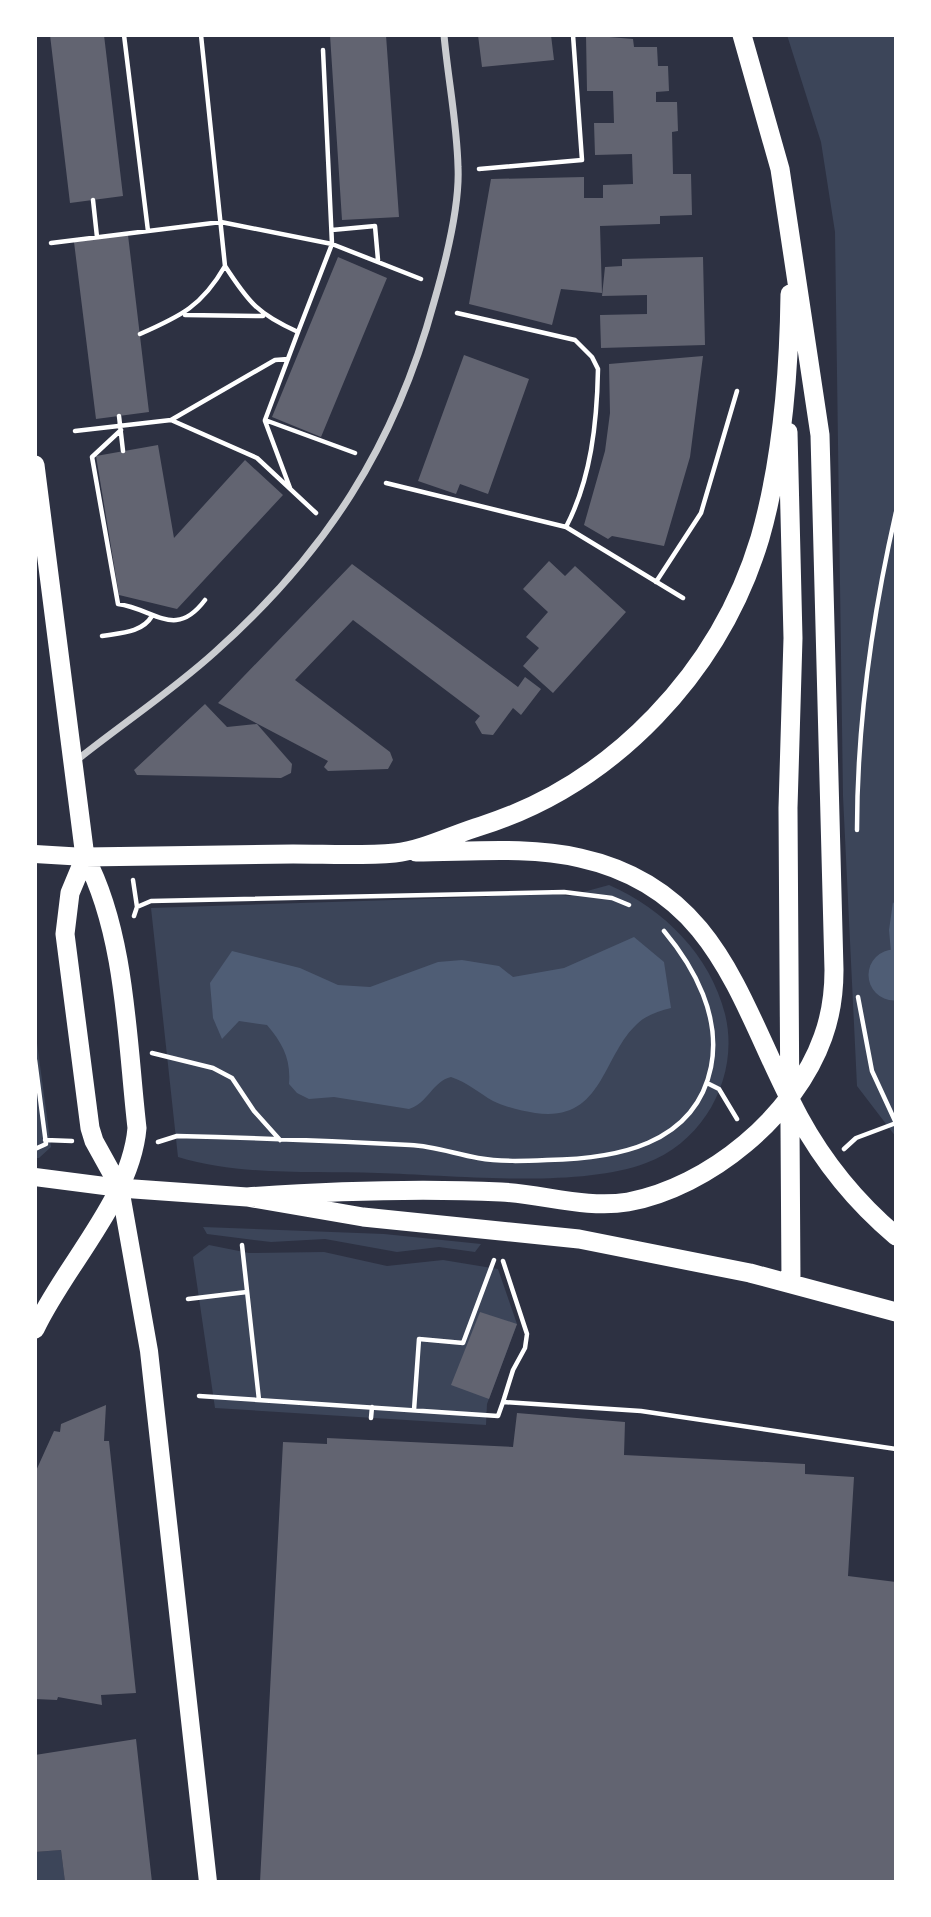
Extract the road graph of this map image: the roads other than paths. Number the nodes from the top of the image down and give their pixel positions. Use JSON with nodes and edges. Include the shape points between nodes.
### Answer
{"nodes":[{"id":1,"x":443,"y":35,"type":"edge"},
{"id":2,"x":742,"y":35,"type":"edge"},
{"id":3,"x":789,"y":227,"type":"junction"},
{"id":4,"x":786,"y":365,"type":"junction"},
{"id":5,"x":35,"y":465,"type":"edge"},
{"id":6,"x":73,"y":762,"type":"junction"},
{"id":7,"x":397,"y":853,"type":"junction"},
{"id":8,"x":35,"y":854,"type":"edge"},
{"id":9,"x":85,"y":857,"type":"junction"},
{"id":10,"x":789,"y":1096,"type":"junction"},
{"id":11,"x":35,"y":1177,"type":"edge"},
{"id":12,"x":120,"y":1188,"type":"junction"},
{"id":13,"x":247,"y":1197,"type":"junction"},
{"id":14,"x":896,"y":1236,"type":"edge"},
{"id":15,"x":791,"y":1283,"type":"junction"},
{"id":16,"x":896,"y":1312,"type":"edge"},
{"id":17,"x":35,"y":1329,"type":"edge"},
{"id":18,"x":208,"y":1882,"type":"edge"}],
"edges":[{"from":1,"to":6,"type":"street","via":[[459,169],[447,256],[420,352],[376,453],[336,520],[277,590],[215,653]]},
{"from":2,"to":3,"type":"highway","via":[[772,138]]},
{"from":3,"to":4,"type":"highway"},
{"from":3,"to":10,"type":"highway","via":[[822,466],[834,970],[824,1036]]},
{"from":4,"to":7,"type":"highway","via":[[773,472],[759,539],[732,607],[687,679],[638,734],[572,786],[509,817]]},
{"from":4,"to":10,"type":"highway","via":[[793,638],[788,797]]},
{"from":5,"to":6,"type":"highway"},
{"from":6,"to":9,"type":"highway"},
{"from":7,"to":9,"type":"highway"},
{"from":7,"to":10,"type":"highway","via":[[559,855],[600,863],[648,885],[688,916],[718,952]]},
{"from":8,"to":9,"type":"main road"},
{"from":9,"to":12,"type":"highway","via":[[101,890],[114,939],[137,1128]]},
{"from":9,"to":12,"type":"highway","via":[[70,893],[65,934],[90,1128]]},
{"from":10,"to":13,"type":"highway","via":[[739,1147],[708,1170],[665,1191],[627,1202],[598,1204],[500,1192],[368,1189]]},
{"from":10,"to":14,"type":"highway","via":[[836,1173]]},
{"from":10,"to":15,"type":"highway"},
{"from":11,"to":12,"type":"main road"},
{"from":12,"to":13,"type":"highway"},
{"from":12,"to":17,"type":"highway"},
{"from":12,"to":18,"type":"main road","via":[[149,1351]]},
{"from":13,"to":15,"type":"highway","via":[[363,1217],[570,1238]]},
{"from":15,"to":16,"type":"highway"}]}
